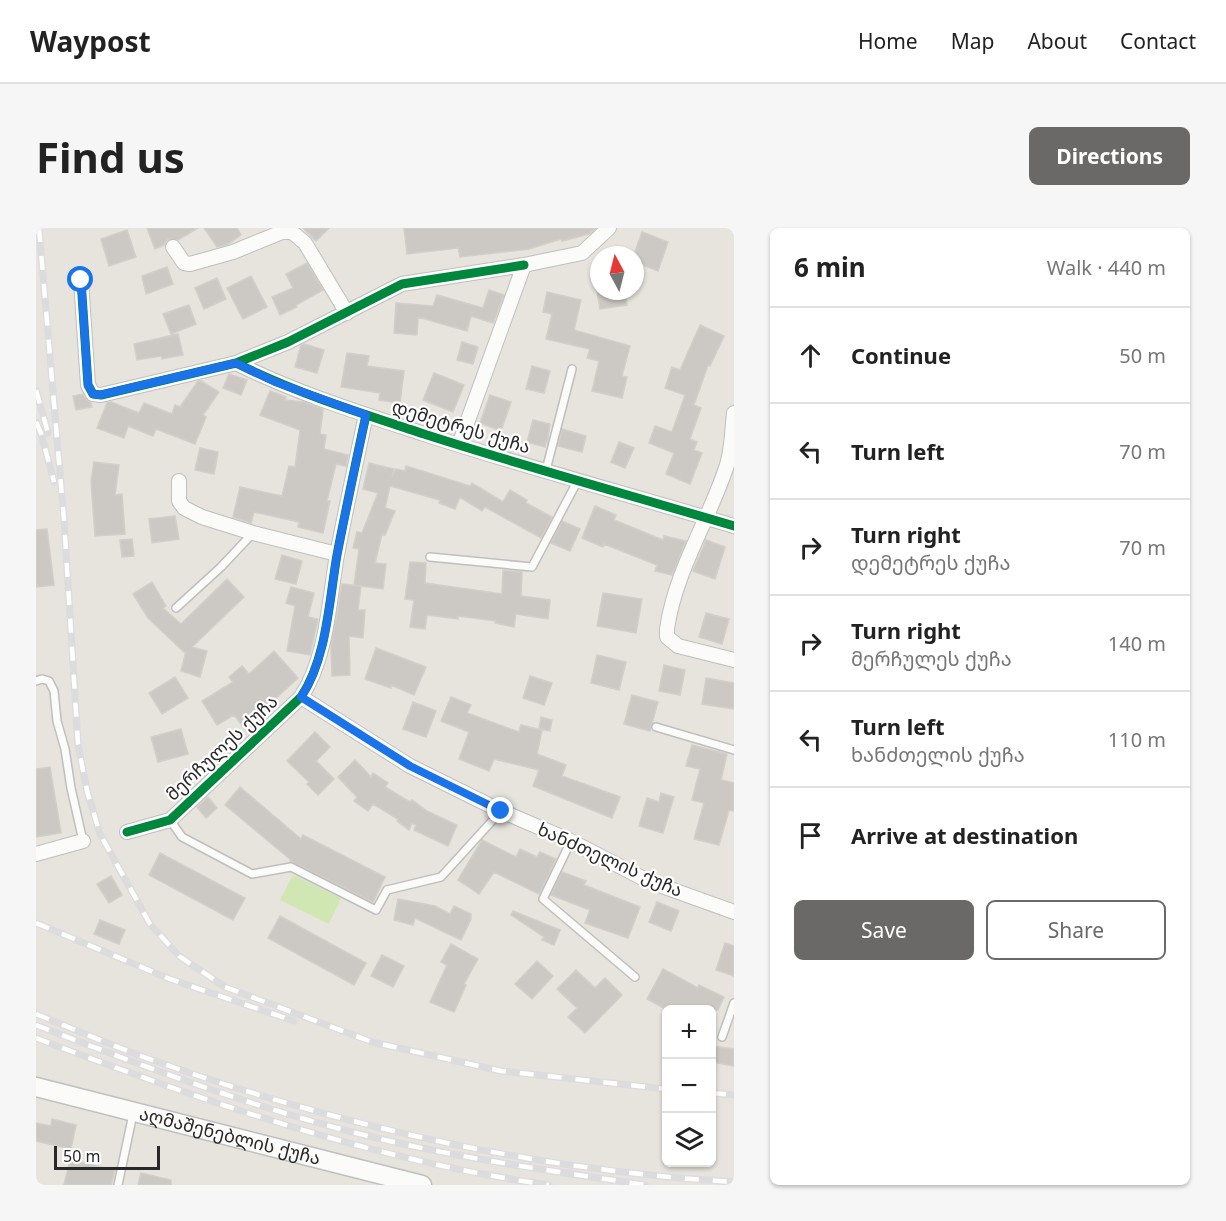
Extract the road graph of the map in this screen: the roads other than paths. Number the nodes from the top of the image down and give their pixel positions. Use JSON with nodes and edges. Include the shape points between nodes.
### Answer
{"nodes":[{"id":1,"x":609,"y":228,"type":"edge"},
{"id":2,"x":173,"y":247,"type":"dead end"},
{"id":3,"x":524,"y":265,"type":"junction"},
{"id":4,"x":81,"y":280,"type":"dead end"},
{"id":5,"x":347,"y":313,"type":"junction"},
{"id":6,"x":236,"y":363,"type":"junction"},
{"id":7,"x":572,"y":369,"type":"dead end"},
{"id":8,"x":734,"y":412,"type":"edge"},
{"id":9,"x":366,"y":415,"type":"junction"},
{"id":10,"x":459,"y":445,"type":"junction"},
{"id":11,"x":546,"y":470,"type":"junction"},
{"id":12,"x":578,"y":480,"type":"junction"},
{"id":13,"x":179,"y":481,"type":"dead end"},
{"id":14,"x":707,"y":518,"type":"junction"},
{"id":15,"x":734,"y":526,"type":"edge"},
{"id":16,"x":253,"y":532,"type":"junction"},
{"id":17,"x":337,"y":554,"type":"junction"},
{"id":18,"x":430,"y":557,"type":"dead end"},
{"id":19,"x":176,"y":608,"type":"dead end"},
{"id":20,"x":734,"y":660,"type":"edge"},
{"id":21,"x":36,"y":681,"type":"edge"},
{"id":22,"x":301,"y":697,"type":"junction"},
{"id":23,"x":656,"y":727,"type":"dead end"},
{"id":24,"x":734,"y":750,"type":"edge"},
{"id":25,"x":501,"y":811,"type":"junction"},
{"id":26,"x":170,"y":819,"type":"junction"},
{"id":27,"x":127,"y":832,"type":"dead end"},
{"id":28,"x":83,"y":841,"type":"joint"},
{"id":29,"x":571,"y":841,"type":"junction"},
{"id":30,"x":36,"y":854,"type":"edge"},
{"id":31,"x":732,"y":907,"type":"edge"},
{"id":32,"x":635,"y":977,"type":"dead end"},
{"id":33,"x":734,"y":1003,"type":"edge"},
{"id":34,"x":722,"y":1036,"type":"dead end"},
{"id":35,"x":36,"y":1087,"type":"edge"},
{"id":36,"x":134,"y":1112,"type":"junction"},
{"id":37,"x":118,"y":1185,"type":"edge"},
{"id":38,"x":422,"y":1185,"type":"edge"}],
"edges":[{"from":1,"to":3,"type":"street","via":[[582,253]]},
{"from":2,"to":5,"type":"street","via":[[184,263],[190,264],[292,232],[305,243]]},
{"from":3,"to":5,"type":"street","via":[[402,284]]},
{"from":3,"to":10,"type":"street"},
{"from":4,"to":6,"type":"street","via":[[88,385],[93,394]]},
{"from":5,"to":6,"type":"street"},
{"from":6,"to":9,"type":"street","name":"დემეტრეს ქუჩა","via":[[275,382]]},
{"from":7,"to":11,"type":"lane"},
{"from":8,"to":14,"type":"street","via":[[727,465]]},
{"from":9,"to":10,"type":"street","name":"დემეტრეს ქუჩა"},
{"from":9,"to":17,"type":"street","name":"მერჩულეს ქუჩა"},
{"from":10,"to":11,"type":"street","name":"დემეტრეს ქუჩა"},
{"from":11,"to":12,"type":"street","name":"დემეტრეს ქუჩა"},
{"from":12,"to":14,"type":"street","name":"დემეტრეს ქუჩა"},
{"from":12,"to":18,"type":"lane","via":[[532,567]]},
{"from":13,"to":16,"type":"street","via":[[179,501],[184,508]]},
{"from":14,"to":15,"type":"street","name":"დემეტრეს ქუჩა"},
{"from":14,"to":20,"type":"street","via":[[683,569],[667,637],[678,646]]},
{"from":16,"to":17,"type":"street"},
{"from":16,"to":19,"type":"lane"},
{"from":17,"to":22,"type":"street","name":"მერჩულეს ქუჩა","via":[[318,662]]},
{"from":21,"to":28,"type":"lane","via":[[49,681],[54,691]]},
{"from":22,"to":25,"type":"street","name":"ხანძთელის ქუჩა","via":[[410,766]]},
{"from":22,"to":26,"type":"street","name":"მერჩულეს ქუჩა"},
{"from":23,"to":24,"type":"lane"},
{"from":25,"to":26,"type":"lane","via":[[441,877],[387,890],[376,910],[291,867],[252,874],[182,837]]},
{"from":25,"to":29,"type":"street","name":"ხანძთელის ქუჩა"},
{"from":26,"to":27,"type":"street","name":"მერჩულეს ქუჩა"},
{"from":28,"to":30,"type":"street"},
{"from":29,"to":31,"type":"street","name":"ხანძთელის ქუჩა","via":[[648,880]]},
{"from":29,"to":32,"type":"lane","via":[[543,899]]},
{"from":33,"to":34,"type":"lane"},
{"from":35,"to":36,"type":"main road","name":"აღმაშენებლის ქუჩა"},
{"from":36,"to":37,"type":"lane"},
{"from":36,"to":38,"type":"main road","name":"აღმაშენებლის ქუჩა"}]}
